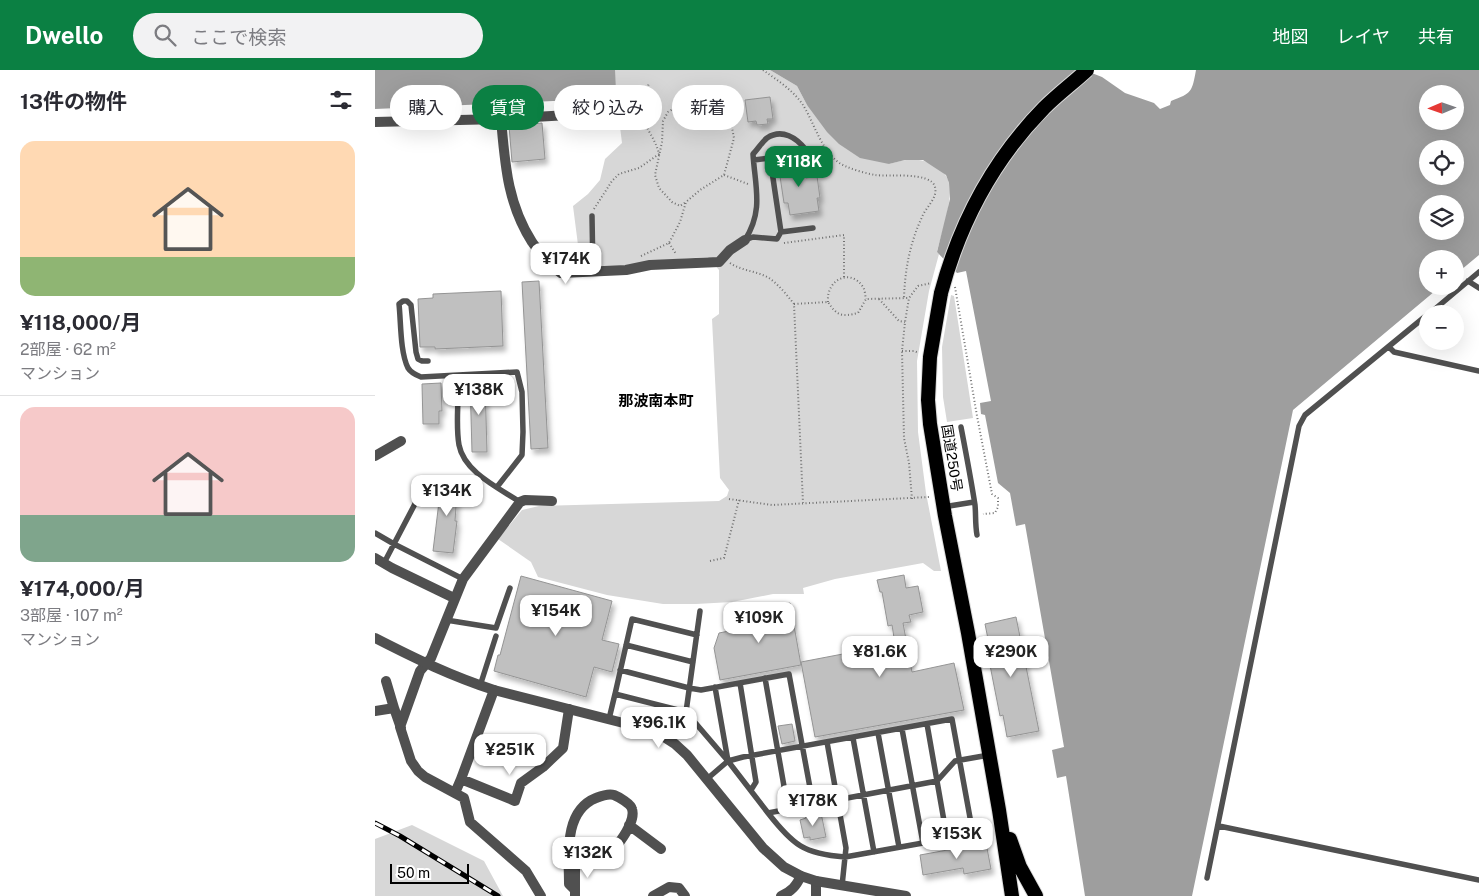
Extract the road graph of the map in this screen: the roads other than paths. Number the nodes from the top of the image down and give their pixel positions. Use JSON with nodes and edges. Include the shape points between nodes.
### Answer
{"nodes":[{"id":1,"x":1087,"y":70,"type":"edge"},
{"id":2,"x":472,"y":119,"type":"edge"},
{"id":3,"x":375,"y":122,"type":"edge"},
{"id":4,"x":502,"y":130,"type":"edge"},
{"id":5,"x":806,"y":150,"type":"dead end"},
{"id":6,"x":754,"y":160,"type":"junction"},
{"id":7,"x":592,"y":216,"type":"road end"},
{"id":8,"x":813,"y":228,"type":"dead end"},
{"id":9,"x":781,"y":232,"type":"junction"},
{"id":10,"x":745,"y":240,"type":"junction"},
{"id":11,"x":593,"y":272,"type":"junction"},
{"id":12,"x":1479,"y":272,"type":"edge"},
{"id":13,"x":1468,"y":281,"type":"junction"},
{"id":14,"x":1479,"y":288,"type":"edge"},
{"id":15,"x":1439,"y":305,"type":"edge"},
{"id":16,"x":1419,"y":321,"type":"edge"},
{"id":17,"x":1389,"y":346,"type":"junction"},
{"id":18,"x":428,"y":361,"type":"dead end"},
{"id":19,"x":1479,"y":371,"type":"edge"},
{"id":20,"x":458,"y":394,"type":"dead end"},
{"id":21,"x":961,"y":427,"type":"dead end"},
{"id":22,"x":401,"y":441,"type":"dead end"},
{"id":23,"x":375,"y":456,"type":"edge"},
{"id":24,"x":497,"y":487,"type":"junction"},
{"id":25,"x":417,"y":500,"type":"dead end"},
{"id":26,"x":552,"y":500,"type":"dead end"},
{"id":27,"x":520,"y":502,"type":"junction"},
{"id":28,"x":974,"y":502,"type":"junction"},
{"id":29,"x":943,"y":507,"type":"junction"},
{"id":30,"x":375,"y":533,"type":"edge"},
{"id":31,"x":977,"y":535,"type":"dead end"},
{"id":32,"x":394,"y":544,"type":"junction"},
{"id":33,"x":379,"y":561,"type":"edge"},
{"id":34,"x":463,"y":579,"type":"junction"},
{"id":35,"x":509,"y":588,"type":"dead end"},
{"id":36,"x":454,"y":598,"type":"junction"},
{"id":37,"x":700,"y":611,"type":"dead end"},
{"id":38,"x":446,"y":620,"type":"junction"},
{"id":39,"x":697,"y":635,"type":"junction"},
{"id":40,"x":496,"y":636,"type":"dead end"},
{"id":41,"x":375,"y":638,"type":"edge"},
{"id":42,"x":626,"y":645,"type":"junction"},
{"id":43,"x":693,"y":662,"type":"junction"},
{"id":44,"x":425,"y":664,"type":"junction"},
{"id":45,"x":620,"y":670,"type":"junction"},
{"id":46,"x":765,"y":678,"type":"junction"},
{"id":47,"x":386,"y":681,"type":"dead end"},
{"id":48,"x":740,"y":683,"type":"junction"},
{"id":49,"x":480,"y":686,"type":"junction"},
{"id":50,"x":715,"y":687,"type":"junction"},
{"id":51,"x":689,"y":688,"type":"junction"},
{"id":52,"x":494,"y":690,"type":"junction"},
{"id":53,"x":615,"y":694,"type":"junction"},
{"id":54,"x":394,"y":708,"type":"junction"},
{"id":55,"x":569,"y":709,"type":"junction"},
{"id":56,"x":375,"y":711,"type":"edge"},
{"id":57,"x":686,"y":712,"type":"junction"},
{"id":58,"x":609,"y":719,"type":"junction"},
{"id":59,"x":927,"y":724,"type":"junction"},
{"id":60,"x":401,"y":729,"type":"junction"},
{"id":61,"x":901,"y":729,"type":"junction"},
{"id":62,"x":878,"y":733,"type":"junction"},
{"id":63,"x":853,"y":738,"type":"junction"},
{"id":64,"x":827,"y":742,"type":"junction"},
{"id":65,"x":803,"y":747,"type":"junction"},
{"id":66,"x":778,"y":751,"type":"junction"},
{"id":67,"x":752,"y":755,"type":"junction"},
{"id":68,"x":989,"y":755,"type":"junction"},
{"id":69,"x":961,"y":760,"type":"junction"},
{"id":70,"x":728,"y":761,"type":"junction"},
{"id":71,"x":707,"y":779,"type":"junction"},
{"id":72,"x":461,"y":780,"type":"junction"},
{"id":73,"x":937,"y":781,"type":"junction"},
{"id":74,"x":912,"y":786,"type":"junction"},
{"id":75,"x":751,"y":790,"type":"junction"},
{"id":76,"x":888,"y":790,"type":"junction"},
{"id":77,"x":455,"y":793,"type":"junction"},
{"id":78,"x":863,"y":795,"type":"junction"},
{"id":79,"x":838,"y":800,"type":"junction"},
{"id":80,"x":813,"y":804,"type":"junction"},
{"id":81,"x":788,"y":809,"type":"junction"},
{"id":82,"x":999,"y":810,"type":"junction"},
{"id":83,"x":769,"y":813,"type":"junction"},
{"id":84,"x":629,"y":824,"type":"junction"},
{"id":85,"x":1219,"y":826,"type":"junction"},
{"id":86,"x":947,"y":838,"type":"junction"},
{"id":87,"x":923,"y":843,"type":"junction"},
{"id":88,"x":899,"y":847,"type":"junction"},
{"id":89,"x":661,"y":849,"type":"dead end"},
{"id":90,"x":874,"y":852,"type":"junction"},
{"id":91,"x":845,"y":857,"type":"junction"},
{"id":92,"x":801,"y":876,"type":"junction"},
{"id":93,"x":1207,"y":878,"type":"dead end"},
{"id":94,"x":1479,"y":880,"type":"edge"},
{"id":95,"x":816,"y":881,"type":"junction"},
{"id":96,"x":842,"y":886,"type":"junction"},
{"id":97,"x":575,"y":893,"type":"edge"},
{"id":98,"x":541,"y":896,"type":"edge"},
{"id":99,"x":653,"y":896,"type":"edge"},
{"id":100,"x":685,"y":896,"type":"edge"},
{"id":101,"x":781,"y":896,"type":"edge"},
{"id":102,"x":816,"y":896,"type":"edge"},
{"id":103,"x":907,"y":896,"type":"edge"},
{"id":104,"x":1012,"y":896,"type":"edge"},
{"id":105,"x":1037,"y":896,"type":"edge"}],
"edges":[{"from":1,"to":29,"type":"highway","name":"国道250号","bridge":true,"via":[[1045,107],[1009,148],[988,178],[957,239],[941,293],[930,357],[928,400]]},
{"from":2,"to":3,"type":"street"},
{"from":4,"to":11,"type":"street","via":[[509,189],[527,233],[553,268],[561,273]]},
{"from":5,"to":6,"type":"lane","via":[[799,140],[790,135],[768,137],[753,154]]},
{"from":6,"to":9,"type":"lane","via":[[769,158]]},
{"from":6,"to":10,"type":"lane","via":[[757,211]]},
{"from":7,"to":11,"type":"lane"},
{"from":8,"to":9,"type":"lane"},
{"from":9,"to":10,"type":"lane","via":[[777,239],[753,237]]},
{"from":10,"to":11,"type":"street","via":[[719,262]]},
{"from":12,"to":13,"type":"lane"},
{"from":13,"to":14,"type":"lane"},
{"from":13,"to":15,"type":"lane"},
{"from":16,"to":17,"type":"lane"},
{"from":17,"to":19,"type":"lane","via":[[1394,352]]},
{"from":17,"to":85,"type":"lane","via":[[1305,414],[1299,426]]},
{"from":18,"to":24,"type":"lane","via":[[418,359],[411,305],[403,301],[399,304],[404,358],[415,375],[517,372],[522,392],[522,455]]},
{"from":20,"to":24,"type":"lane","via":[[459,444],[463,458]]},
{"from":21,"to":28,"type":"lane"},
{"from":22,"to":23,"type":"street"},
{"from":24,"to":27,"type":"lane"},
{"from":25,"to":32,"type":"lane"},
{"from":26,"to":27,"type":"street"},
{"from":27,"to":34,"type":"street"},
{"from":28,"to":29,"type":"lane"},
{"from":28,"to":31,"type":"lane"},
{"from":29,"to":68,"type":"highway","name":"国道250号"},
{"from":30,"to":32,"type":"lane"},
{"from":32,"to":33,"type":"lane"},
{"from":32,"to":34,"type":"lane"},
{"from":33,"to":36,"type":"street"},
{"from":34,"to":36,"type":"street"},
{"from":35,"to":38,"type":"lane","via":[[496,628]]},
{"from":36,"to":38,"type":"street"},
{"from":37,"to":39,"type":"lane"},
{"from":38,"to":44,"type":"street","via":[[431,658]]},
{"from":39,"to":42,"type":"lane","via":[[632,620]]},
{"from":39,"to":43,"type":"lane"},
{"from":40,"to":49,"type":"lane"},
{"from":41,"to":44,"type":"street"},
{"from":42,"to":43,"type":"lane"},
{"from":42,"to":45,"type":"lane"},
{"from":43,"to":51,"type":"lane"},
{"from":44,"to":49,"type":"street"},
{"from":44,"to":60,"type":"street"},
{"from":45,"to":51,"type":"lane"},
{"from":45,"to":53,"type":"lane"},
{"from":46,"to":48,"type":"lane"},
{"from":46,"to":65,"type":"lane","via":[[789,674]]},
{"from":46,"to":66,"type":"lane"},
{"from":47,"to":54,"type":"street"},
{"from":48,"to":50,"type":"lane"},
{"from":48,"to":67,"type":"lane"},
{"from":49,"to":52,"type":"street"},
{"from":50,"to":51,"type":"lane"},
{"from":50,"to":70,"type":"lane"},
{"from":51,"to":57,"type":"lane"},
{"from":52,"to":55,"type":"street"},
{"from":52,"to":72,"type":"street"},
{"from":53,"to":57,"type":"lane"},
{"from":53,"to":58,"type":"lane"},
{"from":54,"to":56,"type":"street"},
{"from":54,"to":60,"type":"street"},
{"from":55,"to":58,"type":"street"},
{"from":55,"to":72,"type":"street","via":[[563,748],[521,783],[515,801]]},
{"from":57,"to":70,"type":"lane"},
{"from":58,"to":71,"type":"street","via":[[661,735],[687,755]]},
{"from":59,"to":61,"type":"lane"},
{"from":59,"to":69,"type":"lane","via":[[953,719]]},
{"from":59,"to":73,"type":"lane"},
{"from":60,"to":77,"type":"street","via":[[413,765],[425,777]]},
{"from":61,"to":62,"type":"lane"},
{"from":61,"to":74,"type":"lane"},
{"from":62,"to":63,"type":"lane"},
{"from":62,"to":76,"type":"lane"},
{"from":63,"to":64,"type":"lane"},
{"from":63,"to":78,"type":"lane"},
{"from":64,"to":65,"type":"lane"},
{"from":64,"to":79,"type":"lane"},
{"from":65,"to":66,"type":"lane"},
{"from":65,"to":80,"type":"lane"},
{"from":66,"to":67,"type":"lane"},
{"from":66,"to":81,"type":"lane"},
{"from":67,"to":70,"type":"lane"},
{"from":67,"to":75,"type":"lane","via":[[756,782]]},
{"from":68,"to":69,"type":"lane"},
{"from":68,"to":82,"type":"highway","name":"国道250号"},
{"from":69,"to":73,"type":"lane","via":[[955,760]]},
{"from":69,"to":86,"type":"lane","via":[[973,834]]},
{"from":70,"to":71,"type":"lane"},
{"from":70,"to":75,"type":"lane"},
{"from":71,"to":92,"type":"street","via":[[763,848]]},
{"from":72,"to":77,"type":"street"},
{"from":73,"to":74,"type":"lane"},
{"from":73,"to":86,"type":"lane"},
{"from":74,"to":76,"type":"lane"},
{"from":74,"to":87,"type":"lane"},
{"from":75,"to":83,"type":"lane"},
{"from":76,"to":78,"type":"lane"},
{"from":76,"to":88,"type":"lane"},
{"from":77,"to":98,"type":"street","via":[[464,798],[470,822],[526,871]]},
{"from":78,"to":79,"type":"lane"},
{"from":78,"to":90,"type":"lane"},
{"from":79,"to":80,"type":"lane"},
{"from":79,"to":91,"type":"lane"},
{"from":80,"to":81,"type":"lane"},
{"from":81,"to":83,"type":"lane"},
{"from":82,"to":104,"type":"highway","name":"国道250号"},
{"from":82,"to":105,"type":"highway","via":[[1020,867]]},
{"from":83,"to":91,"type":"lane","via":[[781,830],[806,850]]},
{"from":84,"to":89,"type":"street"},
{"from":84,"to":97,"type":"street","via":[[608,856],[595,863],[575,864]]},
{"from":84,"to":97,"type":"street","via":[[633,809],[616,796],[605,795],[585,805],[572,824],[570,841],[569,884]]},
{"from":85,"to":93,"type":"lane"},
{"from":85,"to":94,"type":"lane"},
{"from":86,"to":87,"type":"lane"},
{"from":87,"to":88,"type":"lane"},
{"from":88,"to":90,"type":"lane"},
{"from":90,"to":91,"type":"lane"},
{"from":91,"to":96,"type":"lane"},
{"from":92,"to":95,"type":"street"},
{"from":92,"to":101,"type":"street","via":[[797,886]]},
{"from":95,"to":96,"type":"street"},
{"from":95,"to":102,"type":"street"},
{"from":96,"to":103,"type":"street"},
{"from":99,"to":100,"type":"street","via":[[669,887],[679,888]]}]}
